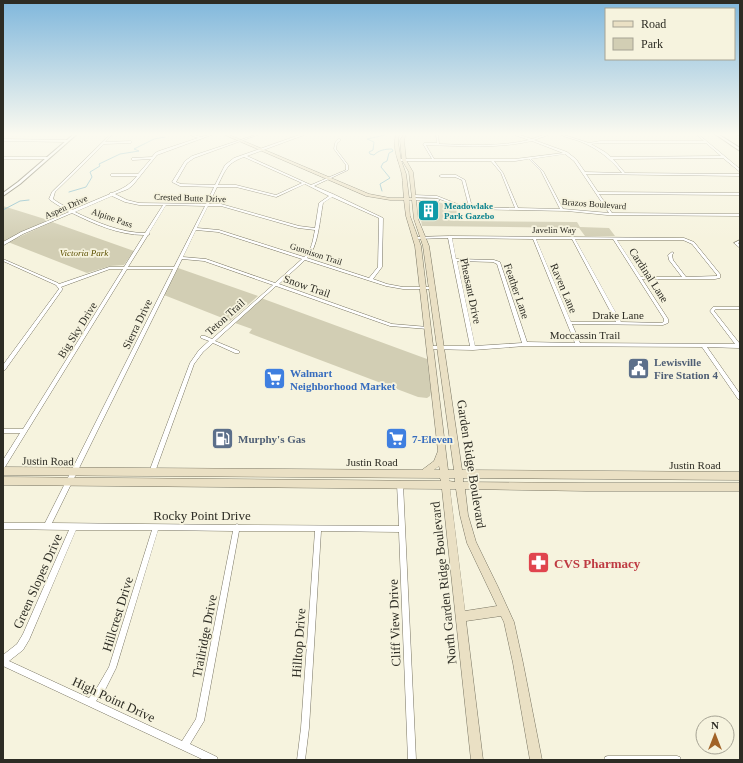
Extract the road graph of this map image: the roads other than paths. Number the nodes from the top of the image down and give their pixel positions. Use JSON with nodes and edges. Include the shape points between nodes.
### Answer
{"nodes":[{"id":1,"x":34,"y":170,"type":"edge"},
{"id":2,"x":77,"y":170,"type":"edge"},
{"id":3,"x":144,"y":170,"type":"edge"},
{"id":4,"x":181,"y":170,"type":"edge"},
{"id":5,"x":225,"y":170,"type":"edge"},
{"id":6,"x":275,"y":170,"type":"edge"},
{"id":7,"x":309,"y":170,"type":"edge"},
{"id":8,"x":319,"y":170,"type":"edge"},
{"id":9,"x":347,"y":170,"type":"edge"},
{"id":10,"x":402,"y":170,"type":"edge"},
{"id":11,"x":410,"y":170,"type":"edge"},
{"id":12,"x":499,"y":170,"type":"edge"},
{"id":13,"x":541,"y":170,"type":"edge"},
{"id":14,"x":581,"y":170,"type":"edge"},
{"id":15,"x":621,"y":170,"type":"edge"},
{"id":16,"x":584,"y":174,"type":"junction"},
{"id":17,"x":625,"y":174,"type":"junction"},
{"id":18,"x":112,"y":175,"type":"dead end"},
{"id":19,"x":140,"y":175,"type":"junction"},
{"id":20,"x":740,"y":175,"type":"edge"},
{"id":21,"x":334,"y":176,"type":"junction"},
{"id":22,"x":441,"y":176,"type":"dead end"},
{"id":23,"x":329,"y":178,"type":"junction"},
{"id":24,"x":305,"y":183,"type":"junction"},
{"id":25,"x":217,"y":185,"type":"junction"},
{"id":26,"x":312,"y":186,"type":"junction"},
{"id":27,"x":597,"y":193,"type":"junction"},
{"id":28,"x":111,"y":194,"type":"junction"},
{"id":29,"x":740,"y":194,"type":"edge"},
{"id":30,"x":3,"y":195,"type":"edge"},
{"id":31,"x":332,"y":196,"type":"junction"},
{"id":32,"x":406,"y":197,"type":"junction"},
{"id":33,"x":414,"y":198,"type":"junction"},
{"id":34,"x":165,"y":204,"type":"junction"},
{"id":35,"x":207,"y":204,"type":"junction"},
{"id":36,"x":471,"y":208,"type":"junction"},
{"id":37,"x":516,"y":209,"type":"junction"},
{"id":38,"x":562,"y":210,"type":"junction"},
{"id":39,"x":73,"y":211,"type":"junction"},
{"id":40,"x":611,"y":214,"type":"junction"},
{"id":41,"x":740,"y":216,"type":"edge"},
{"id":42,"x":195,"y":229,"type":"junction"},
{"id":43,"x":316,"y":229,"type":"junction"},
{"id":44,"x":148,"y":234,"type":"junction"},
{"id":45,"x":450,"y":237,"type":"junction"},
{"id":46,"x":416,"y":238,"type":"junction"},
{"id":47,"x":423,"y":238,"type":"junction"},
{"id":48,"x":534,"y":238,"type":"junction"},
{"id":49,"x":573,"y":238,"type":"junction"},
{"id":50,"x":614,"y":238,"type":"junction"},
{"id":51,"x":738,"y":241,"type":"edge"},
{"id":52,"x":3,"y":244,"type":"edge"},
{"id":53,"x":740,"y":247,"type":"edge"},
{"id":54,"x":672,"y":253,"type":"dead end"},
{"id":55,"x":181,"y":258,"type":"junction"},
{"id":56,"x":304,"y":259,"type":"junction"},
{"id":57,"x":3,"y":260,"type":"edge"},
{"id":58,"x":455,"y":260,"type":"junction"},
{"id":59,"x":126,"y":267,"type":"junction"},
{"id":60,"x":176,"y":268,"type":"junction"},
{"id":61,"x":640,"y":278,"type":"junction"},
{"id":62,"x":685,"y":278,"type":"junction"},
{"id":63,"x":370,"y":280,"type":"junction"},
{"id":64,"x":275,"y":284,"type":"junction"},
{"id":65,"x":59,"y":286,"type":"junction"},
{"id":66,"x":423,"y":288,"type":"junction"},
{"id":67,"x":432,"y":288,"type":"junction"},
{"id":68,"x":740,"y":308,"type":"edge"},
{"id":69,"x":666,"y":322,"type":"joint"},
{"id":70,"x":570,"y":323,"type":"junction"},
{"id":71,"x":619,"y":324,"type":"junction"},
{"id":72,"x":428,"y":328,"type":"junction"},
{"id":73,"x":203,"y":337,"type":"dead end"},
{"id":74,"x":211,"y":341,"type":"junction"},
{"id":75,"x":525,"y":344,"type":"junction"},
{"id":76,"x":578,"y":344,"type":"junction"},
{"id":77,"x":704,"y":346,"type":"junction"},
{"id":78,"x":740,"y":346,"type":"edge"},
{"id":79,"x":430,"y":348,"type":"junction"},
{"id":80,"x":440,"y":348,"type":"junction"},
{"id":81,"x":473,"y":348,"type":"junction"},
{"id":82,"x":237,"y":352,"type":"dead end"},
{"id":83,"x":3,"y":369,"type":"edge"},
{"id":84,"x":445,"y":381,"type":"junction"},
{"id":85,"x":435,"y":383,"type":"junction"},
{"id":86,"x":740,"y":398,"type":"edge"},
{"id":87,"x":3,"y":431,"type":"edge"},
{"id":88,"x":24,"y":431,"type":"junction"},
{"id":89,"x":442,"y":446,"type":"junction"},
{"id":90,"x":3,"y":465,"type":"edge"},
{"id":91,"x":3,"y":471,"type":"edge"},
{"id":92,"x":74,"y":472,"type":"junction"},
{"id":93,"x":152,"y":472,"type":"junction"},
{"id":94,"x":241,"y":472,"type":"junction"},
{"id":95,"x":422,"y":474,"type":"junction"},
{"id":96,"x":444,"y":474,"type":"junction"},
{"id":97,"x":458,"y":474,"type":"junction"},
{"id":98,"x":582,"y":476,"type":"junction"},
{"id":99,"x":691,"y":476,"type":"junction"},
{"id":100,"x":740,"y":476,"type":"edge"},
{"id":101,"x":3,"y":481,"type":"edge"},
{"id":102,"x":69,"y":482,"type":"junction"},
{"id":103,"x":239,"y":483,"type":"junction"},
{"id":104,"x":400,"y":484,"type":"junction"},
{"id":105,"x":446,"y":485,"type":"junction"},
{"id":106,"x":459,"y":485,"type":"junction"},
{"id":107,"x":588,"y":487,"type":"junction"},
{"id":108,"x":697,"y":487,"type":"junction"},
{"id":109,"x":740,"y":487,"type":"edge"},
{"id":110,"x":3,"y":526,"type":"edge"},
{"id":111,"x":47,"y":526,"type":"junction"},
{"id":112,"x":74,"y":526,"type":"junction"},
{"id":113,"x":156,"y":527,"type":"junction"},
{"id":114,"x":237,"y":527,"type":"junction"},
{"id":115,"x":318,"y":528,"type":"junction"},
{"id":116,"x":402,"y":529,"type":"junction"},
{"id":117,"x":504,"y":610,"type":"junction"},
{"id":118,"x":460,"y":616,"type":"junction"},
{"id":119,"x":3,"y":661,"type":"edge"},
{"id":120,"x":90,"y":702,"type":"junction"},
{"id":121,"x":184,"y":746,"type":"junction"},
{"id":122,"x":214,"y":760,"type":"edge"},
{"id":123,"x":301,"y":760,"type":"edge"},
{"id":124,"x":412,"y":760,"type":"edge"},
{"id":125,"x":477,"y":760,"type":"edge"},
{"id":126,"x":536,"y":760,"type":"edge"},
{"id":127,"x":608,"y":760,"type":"edge"},
{"id":128,"x":677,"y":760,"type":"edge"}],
"edges":[{"from":1,"to":30,"type":"street"},
{"from":2,"to":39,"type":"street","name":"Alpine Pass","via":[[51,197]]},
{"from":3,"to":19,"type":"street","name":"Aspen Drive"},
{"from":4,"to":25,"type":"street","via":[[174,182],[180,185]]},
{"from":5,"to":25,"type":"street","name":"Sierra Drive"},
{"from":6,"to":24,"type":"street"},
{"from":7,"to":23,"type":"main road","name":"Brazos Boulevard"},
{"from":8,"to":21,"type":"main road","name":"Brazos Boulevard"},
{"from":9,"to":21,"type":"street"},
{"from":10,"to":32,"type":"main road"},
{"from":11,"to":33,"type":"main road"},
{"from":12,"to":37,"type":"street"},
{"from":13,"to":38,"type":"street"},
{"from":14,"to":16,"type":"street"},
{"from":15,"to":17,"type":"street"},
{"from":16,"to":17,"type":"street"},
{"from":16,"to":27,"type":"street"},
{"from":17,"to":20,"type":"street"},
{"from":18,"to":19,"type":"street"},
{"from":19,"to":28,"type":"street","name":"Aspen Drive","via":[[127,188]]},
{"from":21,"to":23,"type":"street"},
{"from":21,"to":32,"type":"main road","name":"Brazos Boulevard","via":[[377,193]]},
{"from":22,"to":36,"type":"street","via":[[456,176],[464,180]]},
{"from":23,"to":26,"type":"street"},
{"from":23,"to":32,"type":"main road","name":"Brazos Boulevard","via":[[368,195],[390,199]]},
{"from":24,"to":25,"type":"street","via":[[276,196],[242,187]]},
{"from":24,"to":26,"type":"street"},
{"from":25,"to":35,"type":"street","name":"Sierra Drive"},
{"from":26,"to":31,"type":"street"},
{"from":27,"to":29,"type":"street"},
{"from":27,"to":40,"type":"street"},
{"from":28,"to":34,"type":"street","name":"Crested Butte Drive","via":[[132,203]]},
{"from":28,"to":39,"type":"street","name":"Aspen Drive"},
{"from":31,"to":43,"type":"street","name":"Teton Trail","via":[[321,202]]},
{"from":31,"to":63,"type":"street","via":[[381,218],[380,267]]},
{"from":32,"to":33,"type":"main road","name":"Brazos Boulevard"},
{"from":32,"to":46,"type":"main road","via":[[408,216]]},
{"from":33,"to":36,"type":"street","name":"Brazos Boulevard"},
{"from":33,"to":47,"type":"main road","via":[[418,226]]},
{"from":34,"to":35,"type":"street","name":"Crested Butte Drive"},
{"from":34,"to":44,"type":"street","name":"Big Sky Drive"},
{"from":35,"to":42,"type":"street","name":"Sierra Drive"},
{"from":35,"to":43,"type":"street","name":"Crested Butte Drive","via":[[226,206],[299,228]]},
{"from":36,"to":37,"type":"street","name":"Brazos Boulevard"},
{"from":37,"to":38,"type":"street","name":"Brazos Boulevard"},
{"from":38,"to":40,"type":"street","name":"Brazos Boulevard"},
{"from":39,"to":44,"type":"street","name":"Alpine Pass","via":[[129,233]]},
{"from":39,"to":52,"type":"street","name":"Aspen Drive"},
{"from":40,"to":41,"type":"street","name":"Brazos Boulevard"},
{"from":42,"to":55,"type":"street","name":"Sierra Drive"},
{"from":42,"to":56,"type":"street","name":"Gunnison Trail","via":[[218,231]]},
{"from":43,"to":56,"type":"street","name":"Teton Trail","via":[[313,248]]},
{"from":44,"to":59,"type":"street","name":"Big Sky Drive"},
{"from":45,"to":47,"type":"street","name":"Javelin Way"},
{"from":45,"to":48,"type":"street","name":"Javelin Way"},
{"from":45,"to":58,"type":"street","name":"Pheasant Drive"},
{"from":46,"to":47,"type":"street","name":"Javelin Way"},
{"from":46,"to":66,"type":"main road"},
{"from":47,"to":67,"type":"main road"},
{"from":48,"to":49,"type":"street","name":"Javelin Way"},
{"from":48,"to":70,"type":"street","name":"Raven Lane"},
{"from":49,"to":50,"type":"street","name":"Javelin Way"},
{"from":49,"to":71,"type":"street"},
{"from":50,"to":61,"type":"street","name":"Cardinal Lane"},
{"from":50,"to":62,"type":"street","name":"Javelin Way","via":[[680,238],[691,241],[717,272],[718,277]]},
{"from":51,"to":53,"type":"street"},
{"from":54,"to":62,"type":"street","via":[[671,260]]},
{"from":55,"to":60,"type":"street","name":"Sierra Drive"},
{"from":55,"to":64,"type":"street","name":"Snow Trail","via":[[205,260]]},
{"from":56,"to":63,"type":"street","name":"Gunnison Trail"},
{"from":56,"to":64,"type":"street","name":"Teton Trail"},
{"from":57,"to":65,"type":"street"},
{"from":58,"to":75,"type":"street","name":"Feather Lane","via":[[499,262]]},
{"from":58,"to":81,"type":"street","name":"Pheasant Drive"},
{"from":59,"to":60,"type":"street"},
{"from":59,"to":65,"type":"street","via":[[102,270]]},
{"from":59,"to":88,"type":"street","name":"Big Sky Drive"},
{"from":60,"to":92,"type":"street","name":"Sierra Drive"},
{"from":61,"to":62,"type":"street"},
{"from":61,"to":69,"type":"street","name":"Cardinal Lane"},
{"from":63,"to":66,"type":"street","name":"Gunnison Trail","via":[[398,287]]},
{"from":64,"to":72,"type":"street","name":"Snow Trail","via":[[392,325]]},
{"from":64,"to":74,"type":"street","name":"Teton Trail"},
{"from":65,"to":83,"type":"street","via":[[61,289],[56,297]]},
{"from":66,"to":67,"type":"street","name":"Gunnison Trail"},
{"from":66,"to":72,"type":"main road"},
{"from":67,"to":80,"type":"main road"},
{"from":68,"to":78,"type":"street","via":[[712,309]]},
{"from":69,"to":71,"type":"street","name":"Drake Lane"},
{"from":70,"to":71,"type":"street","name":"Drake Lane"},
{"from":70,"to":76,"type":"street","name":"Raven Lane"},
{"from":72,"to":79,"type":"main road"},
{"from":73,"to":74,"type":"street"},
{"from":74,"to":82,"type":"street"},
{"from":74,"to":93,"type":"street","name":"Teton Trail","via":[[192,363]]},
{"from":75,"to":76,"type":"street","name":"Moccassin Trail"},
{"from":75,"to":81,"type":"street","name":"Moccassin Trail"},
{"from":76,"to":77,"type":"street","name":"Moccassin Trail"},
{"from":77,"to":78,"type":"street","name":"Moccassin Trail"},
{"from":77,"to":86,"type":"street"},
{"from":79,"to":80,"type":"street","name":"Moccassin Trail"},
{"from":79,"to":85,"type":"main road"},
{"from":80,"to":81,"type":"street","name":"Moccassin Trail"},
{"from":80,"to":84,"type":"main road"},
{"from":84,"to":85,"type":"main road"},
{"from":84,"to":97,"type":"main road","name":"Garden Ridge Boulevard"},
{"from":85,"to":89,"type":"main road","name":"North Garden Ridge Boulevard"},
{"from":87,"to":88,"type":"street"},
{"from":88,"to":90,"type":"street","name":"Big Sky Drive"},
{"from":89,"to":95,"type":"main road","via":[[437,463]]},
{"from":89,"to":96,"type":"main road","name":"North Garden Ridge Boulevard"},
{"from":91,"to":92,"type":"main road","name":"Justin Road"},
{"from":92,"to":93,"type":"main road","name":"Justin Road"},
{"from":92,"to":102,"type":"street","name":"Sierra Drive"},
{"from":93,"to":94,"type":"main road","name":"Justin Road"},
{"from":94,"to":95,"type":"main road","name":"Justin Road"},
{"from":94,"to":103,"type":"main road"},
{"from":95,"to":96,"type":"main road","name":"Justin Road"},
{"from":96,"to":97,"type":"main road","name":"Justin Road"},
{"from":96,"to":105,"type":"main road","name":"North Garden Ridge Boulevard"},
{"from":97,"to":98,"type":"main road","name":"Justin Road"},
{"from":97,"to":106,"type":"main road","name":"Garden Ridge Boulevard"},
{"from":98,"to":99,"type":"main road","name":"Justin Road"},
{"from":98,"to":107,"type":"main road"},
{"from":99,"to":100,"type":"main road","name":"Justin Road"},
{"from":99,"to":108,"type":"main road"},
{"from":101,"to":102,"type":"main road","name":"Justin Road"},
{"from":102,"to":103,"type":"main road","name":"Justin Road"},
{"from":102,"to":111,"type":"street","name":"Sierra Drive"},
{"from":103,"to":104,"type":"main road","name":"Justin Road"},
{"from":104,"to":105,"type":"main road","name":"Justin Road"},
{"from":104,"to":116,"type":"street","name":"Cliff View Drive"},
{"from":105,"to":106,"type":"main road","name":"Justin Road"},
{"from":105,"to":118,"type":"main road","name":"North Garden Ridge Boulevard"},
{"from":106,"to":107,"type":"main road","name":"Justin Road"},
{"from":106,"to":117,"type":"main road","name":"Garden Ridge Boulevard","via":[[468,533]]},
{"from":107,"to":108,"type":"main road","name":"Justin Road"},
{"from":108,"to":109,"type":"main road","name":"Justin Road"},
{"from":110,"to":111,"type":"street","name":"Rocky Point Drive"},
{"from":111,"to":112,"type":"street","name":"Rocky Point Drive"},
{"from":112,"to":113,"type":"street","name":"Rocky Point Drive"},
{"from":112,"to":119,"type":"street","name":"Green Slopes Drive","via":[[26,637],[20,647]]},
{"from":113,"to":114,"type":"street","name":"Rocky Point Drive"},
{"from":113,"to":120,"type":"street","name":"Hillcrest Drive","via":[[112,668],[101,689]]},
{"from":114,"to":115,"type":"street","name":"Rocky Point Drive"},
{"from":114,"to":121,"type":"street","name":"Trailridge Drive","via":[[200,721]]},
{"from":115,"to":116,"type":"street","name":"Rocky Point Drive"},
{"from":115,"to":123,"type":"street","name":"Hilltop Drive","via":[[306,728]]},
{"from":116,"to":124,"type":"street","name":"Cliff View Drive"},
{"from":117,"to":118,"type":"main road"},
{"from":117,"to":126,"type":"main road","name":"Garden Ridge Boulevard","via":[[513,637]]},
{"from":118,"to":125,"type":"main road","name":"North Garden Ridge Boulevard"},
{"from":119,"to":120,"type":"street","name":"High Point Drive"},
{"from":120,"to":121,"type":"street","name":"High Point Drive"},
{"from":121,"to":122,"type":"street","name":"High Point Drive"},
{"from":127,"to":128,"type":"street"}]}
